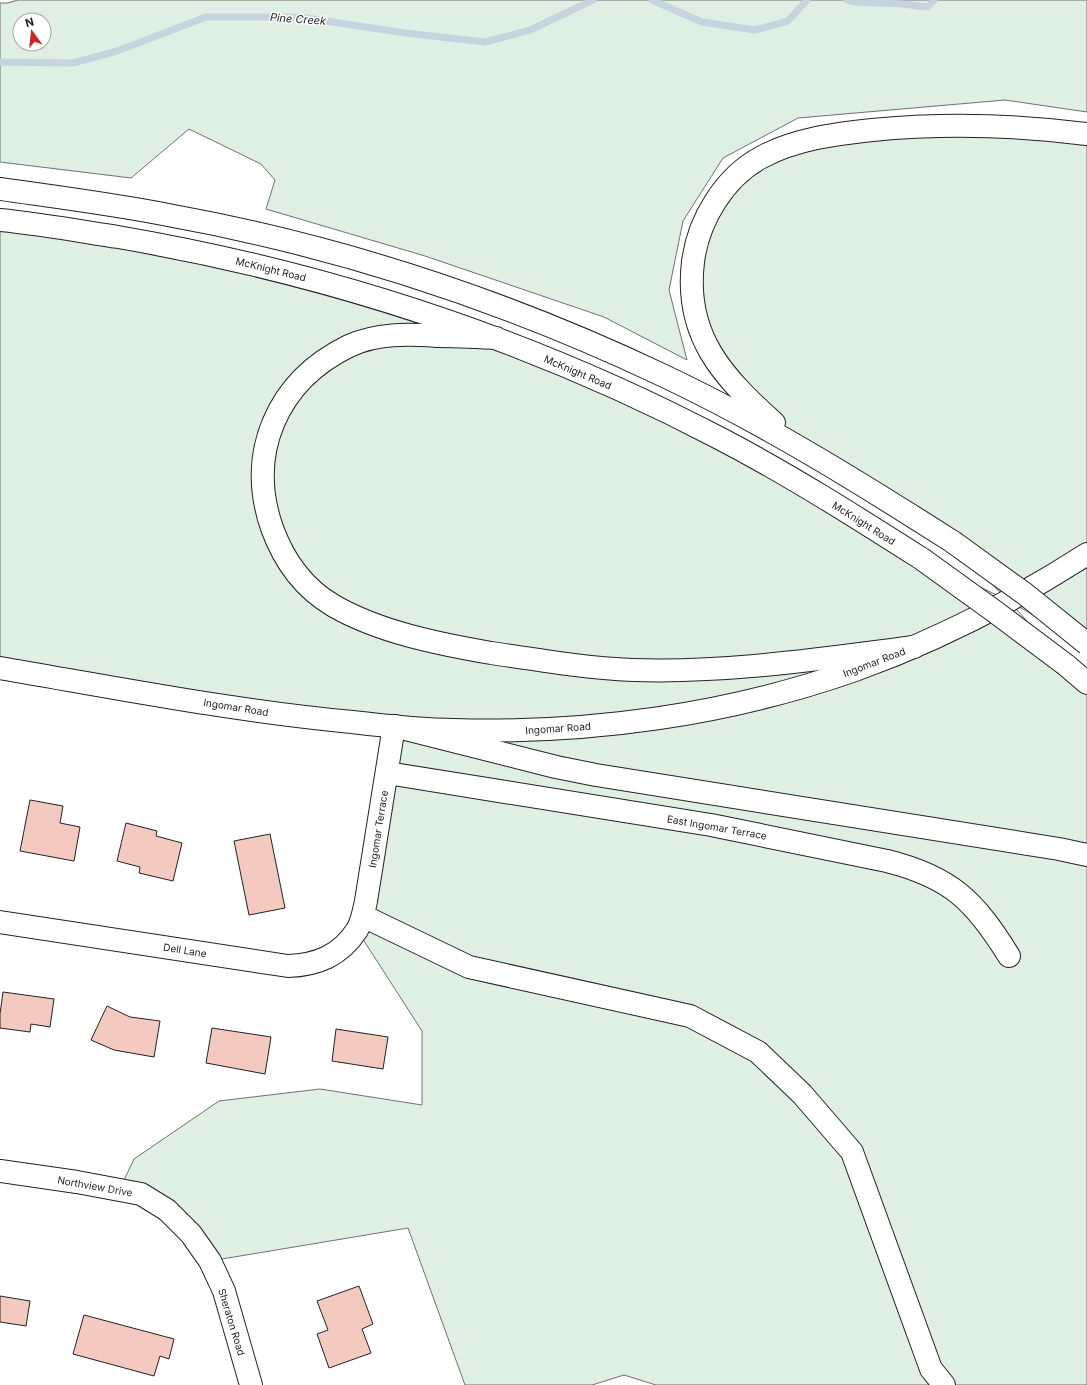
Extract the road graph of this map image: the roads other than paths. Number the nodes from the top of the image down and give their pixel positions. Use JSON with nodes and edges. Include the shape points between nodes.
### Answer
{"nodes":[{"id":1,"x":1087,"y":134,"type":"edge"},
{"id":2,"x":0,"y":189,"type":"edge"},
{"id":3,"x":0,"y":220,"type":"edge"},
{"id":4,"x":496,"y":338,"type":"junction"},
{"id":5,"x":800,"y":447,"type":"junction"},
{"id":6,"x":1087,"y":554,"type":"edge"},
{"id":7,"x":1087,"y":644,"type":"edge"},
{"id":8,"x":914,"y":647,"type":"junction"},
{"id":9,"x":0,"y":668,"type":"edge"},
{"id":10,"x":1087,"y":684,"type":"edge"},
{"id":11,"x":394,"y":726,"type":"junction"},
{"id":12,"x":387,"y":773,"type":"junction"},
{"id":13,"x":1087,"y":855,"type":"edge"},
{"id":14,"x":0,"y":922,"type":"edge"},
{"id":15,"x":360,"y":923,"type":"junction"},
{"id":16,"x":1009,"y":956,"type":"dead end"},
{"id":17,"x":0,"y":1172,"type":"edge"},
{"id":18,"x":210,"y":1261,"type":"joint"},
{"id":19,"x":251,"y":1385,"type":"edge"},
{"id":20,"x":944,"y":1385,"type":"edge"}],
"edges":[{"from":1,"to":5,"type":"main road","via":[[1016,127],[972,126],[853,132],[817,138],[778,149],[760,158],[731,181],[719,196],[700,231],[694,251],[692,291],[698,327],[706,345],[729,379]]},
{"from":2,"to":5,"type":"main road","via":[[84,200],[249,232],[340,255],[423,280],[507,309],[595,345],[670,379]]},
{"from":3,"to":4,"type":"main road","name":"McKnight Road","via":[[79,230],[249,263],[413,309]]},
{"from":4,"to":8,"type":"main road","via":[[408,334],[368,339],[332,355],[300,381],[287,396],[269,436],[262,478],[270,523],[277,543],[299,578],[313,592],[351,615],[408,635],[466,649],[580,666],[639,670],[743,668]]},
{"from":4,"to":10,"type":"main road","name":"McKnight Road","bridge":true,"via":[[650,403],[784,474],[922,559],[1066,665]]},
{"from":5,"to":7,"type":"main road","bridge":true,"via":[[953,542],[1025,594]]},
{"from":6,"to":8,"type":"main road","name":"Ingomar Road","via":[[1008,601]]},
{"from":8,"to":11,"type":"main road","name":"Ingomar Road","via":[[855,670],[798,688],[684,714],[627,723],[509,731]]},
{"from":9,"to":11,"type":"main road","name":"Ingomar Road","via":[[250,710]]},
{"from":11,"to":12,"type":"main road","name":"Ingomar Terrace"},
{"from":11,"to":13,"type":"main road","via":[[596,775]]},
{"from":12,"to":15,"type":"main road","name":"Ingomar Terrace"},
{"from":12,"to":16,"type":"main road","name":"East Ingomar Terrace","via":[[711,824],[912,867],[952,887],[966,899],[982,916]]},
{"from":14,"to":15,"type":"main road","name":"Dell Lane","via":[[288,966],[320,961],[334,954],[347,942]]},
{"from":15,"to":20,"type":"main road","via":[[469,967],[690,1016],[758,1052],[802,1094],[852,1152],[931,1369]]},
{"from":17,"to":18,"type":"main road","name":"Northview Drive","via":[[141,1194],[168,1210],[191,1234]]},
{"from":18,"to":19,"type":"main road","name":"Sheraton Road","via":[[224,1291]]}]}
